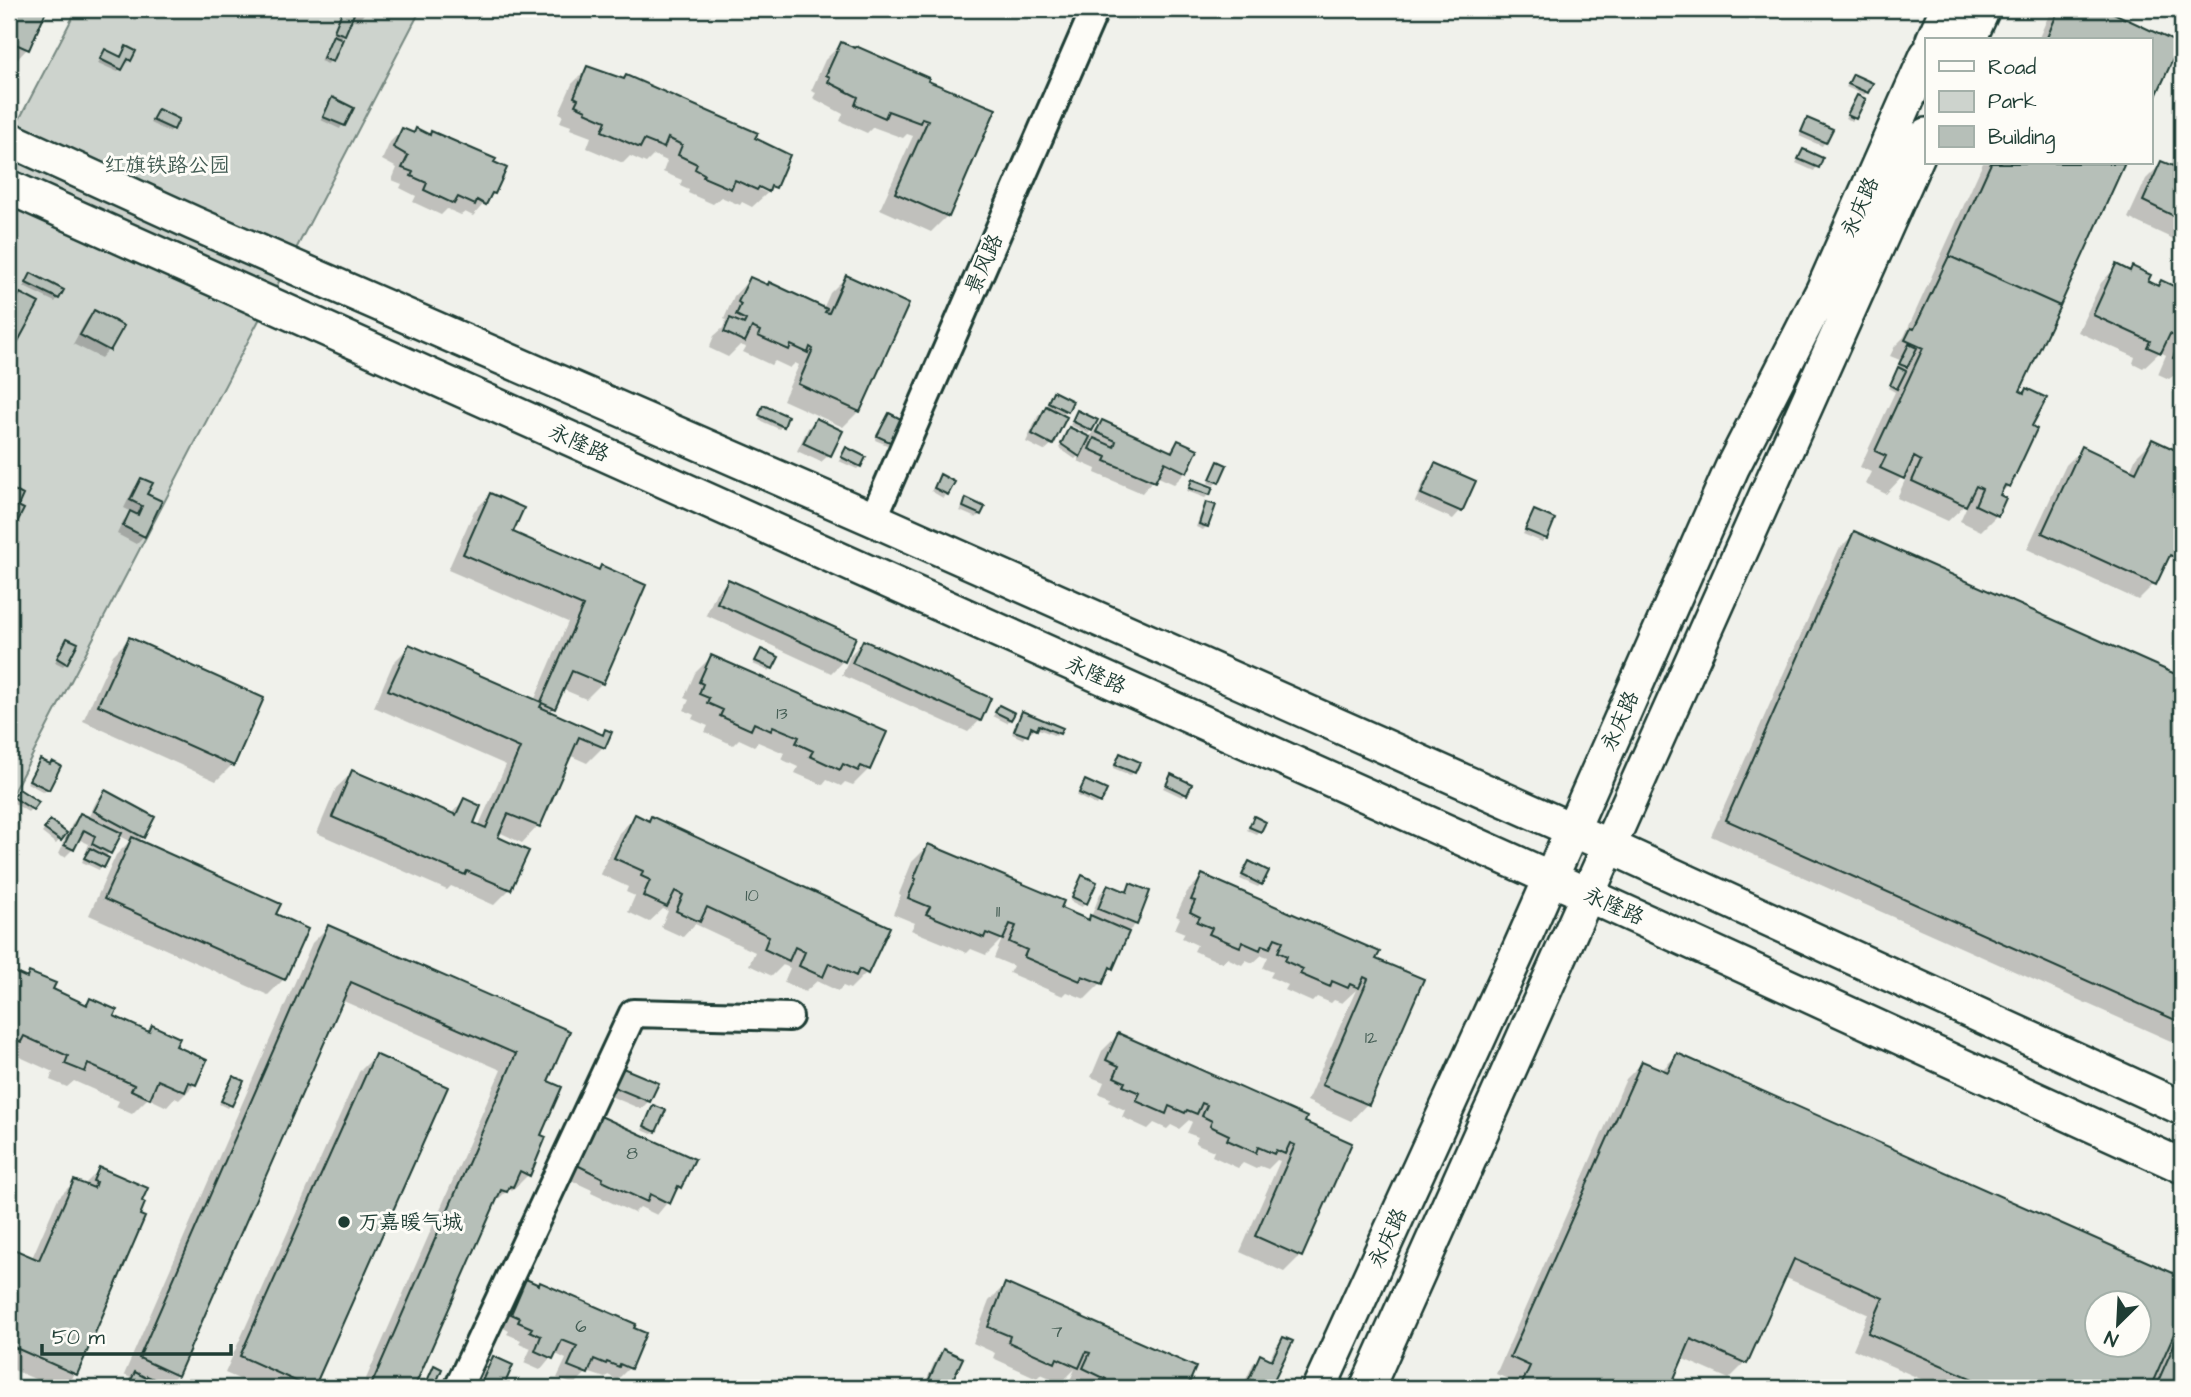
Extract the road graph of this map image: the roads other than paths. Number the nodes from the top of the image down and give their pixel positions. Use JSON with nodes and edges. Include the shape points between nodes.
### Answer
{"nodes":[{"id":1,"x":1095,"y":9,"type":"edge"},
{"id":2,"x":1947,"y":9,"type":"edge"},
{"id":3,"x":1983,"y":9,"type":"edge"},
{"id":4,"x":1934,"y":38,"type":"edge"},
{"id":5,"x":1970,"y":38,"type":"edge"},
{"id":6,"x":1925,"y":60,"type":"edge"},
{"id":7,"x":9,"y":139,"type":"edge"},
{"id":8,"x":1925,"y":139,"type":"edge"},
{"id":9,"x":9,"y":187,"type":"edge"},
{"id":10,"x":873,"y":519,"type":"junction"},
{"id":11,"x":1572,"y":830,"type":"junction"},
{"id":12,"x":1609,"y":846,"type":"junction"},
{"id":13,"x":1551,"y":878,"type":"junction"},
{"id":14,"x":1586,"y":894,"type":"junction"},
{"id":15,"x":789,"y":1017,"type":"dead end"},
{"id":16,"x":2182,"y":1108,"type":"edge"},
{"id":17,"x":2182,"y":1166,"type":"edge"},
{"id":18,"x":458,"y":1388,"type":"edge"},
{"id":19,"x":1319,"y":1388,"type":"edge"},
{"id":20,"x":1367,"y":1388,"type":"edge"}],
"edges":[{"from":1,"to":10,"type":"street","name":"景风路"},
{"from":2,"to":4,"type":"street"},
{"from":3,"to":5,"type":"street"},
{"from":6,"to":11,"type":"street","name":"永庆路","via":[[1823,290],[1732,468]]},
{"from":7,"to":10,"type":"street"},
{"from":8,"to":12,"type":"street","name":"永庆路"},
{"from":9,"to":13,"type":"street","name":"永隆路"},
{"from":10,"to":11,"type":"street"},
{"from":11,"to":12,"type":"street"},
{"from":11,"to":13,"type":"street","name":"永庆路"},
{"from":12,"to":14,"type":"street","name":"永庆路"},
{"from":12,"to":16,"type":"street"},
{"from":13,"to":14,"type":"street","name":"永隆路"},
{"from":13,"to":19,"type":"street","name":"永庆路"},
{"from":14,"to":17,"type":"street","name":"永隆路"},
{"from":14,"to":20,"type":"street","name":"永庆路"},
{"from":15,"to":18,"type":"street","via":[[633,1013]]}]}
